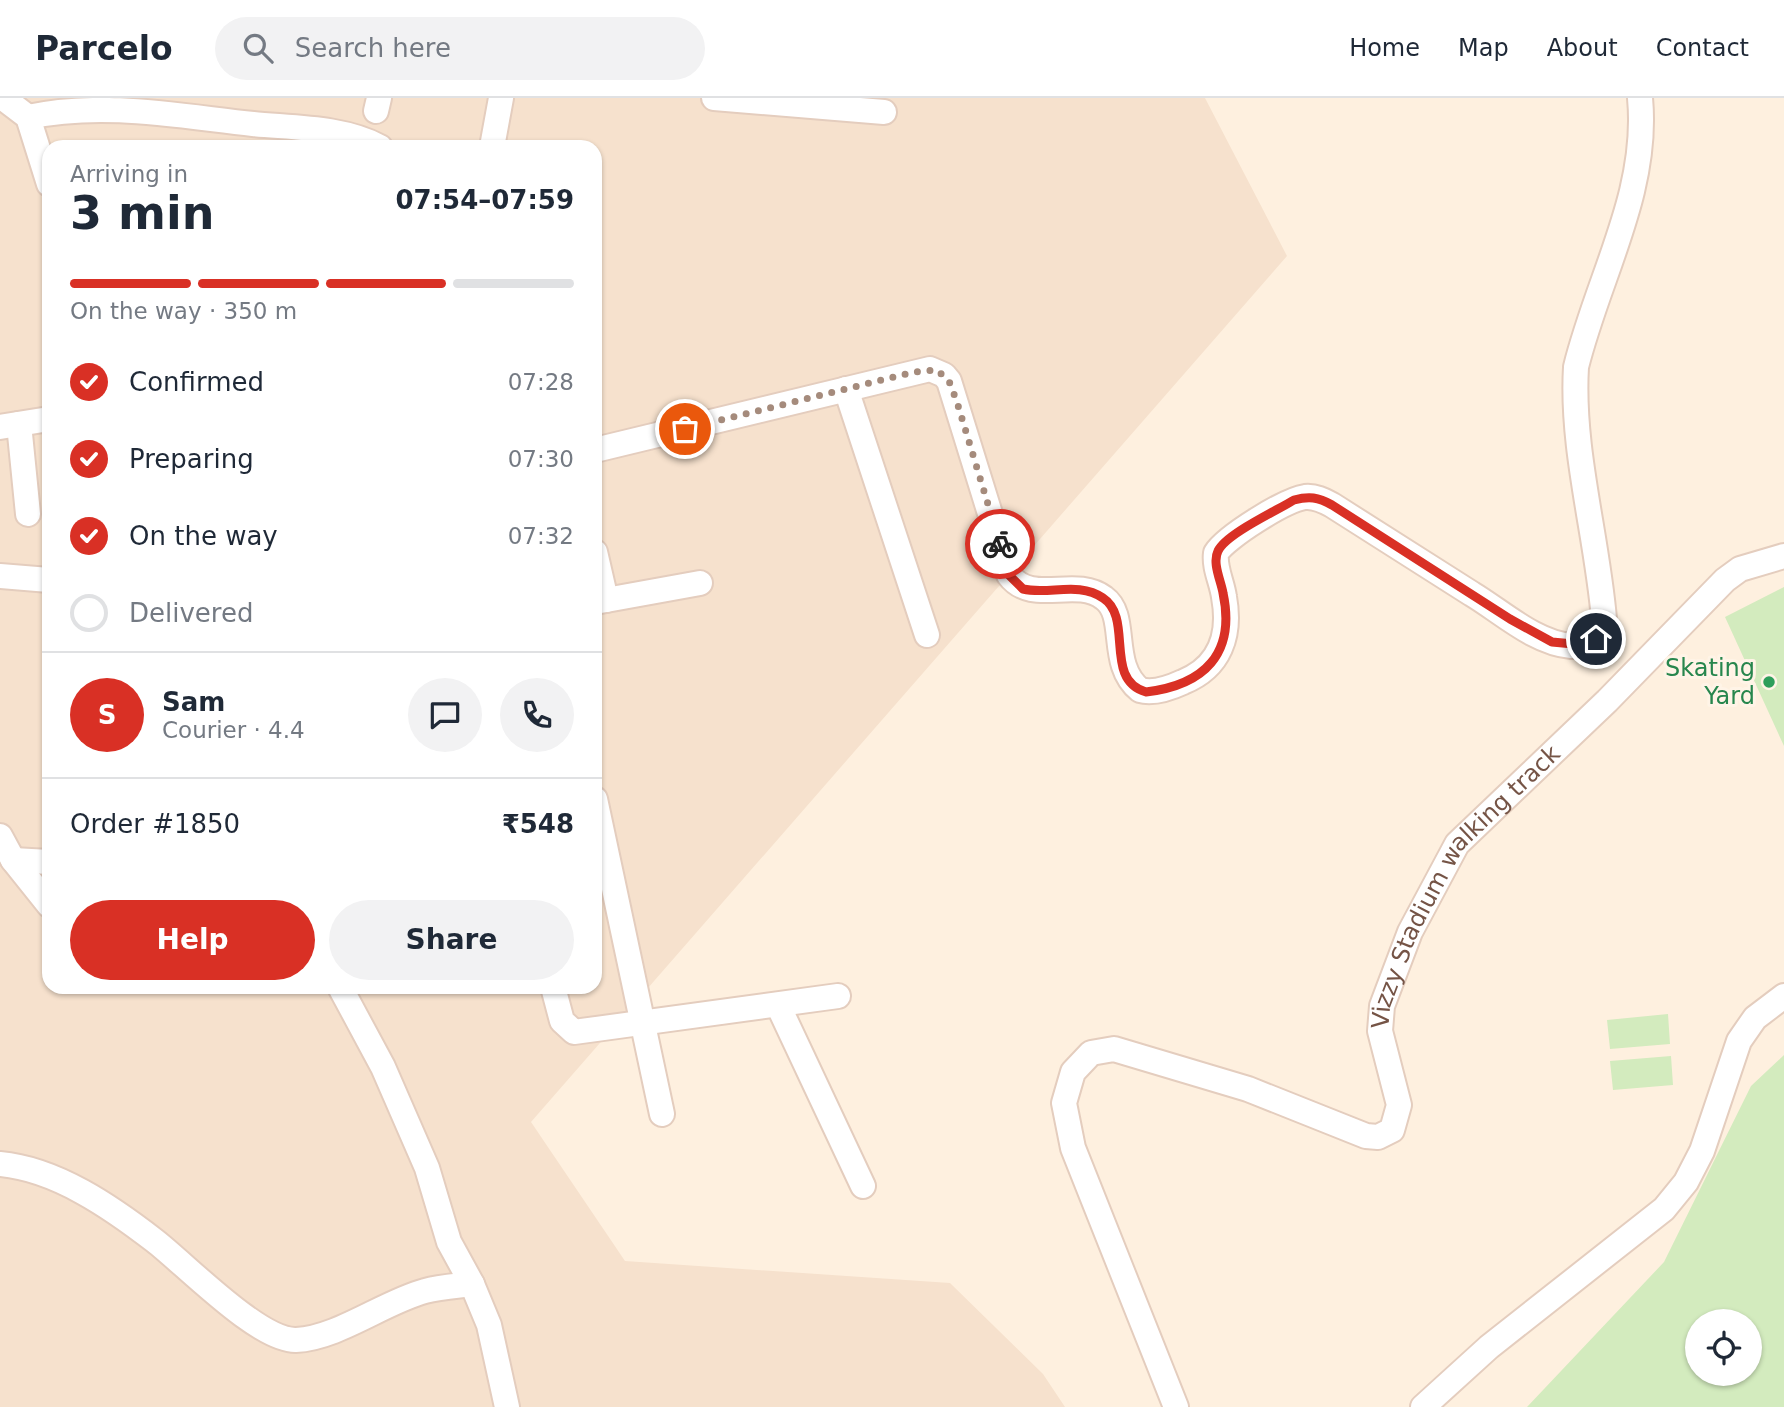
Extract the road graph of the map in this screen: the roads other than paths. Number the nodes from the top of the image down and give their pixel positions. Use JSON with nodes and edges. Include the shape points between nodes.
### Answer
{"nodes":[{"id":1,"x":3,"y":98,"type":"edge"},
{"id":2,"x":501,"y":98,"type":"edge"},
{"id":3,"x":714,"y":98,"type":"edge"},
{"id":4,"x":1640,"y":98,"type":"edge"},
{"id":5,"x":884,"y":112,"type":"dead end"},
{"id":6,"x":28,"y":117,"type":"junction"},
{"id":7,"x":340,"y":140,"type":"edge"},
{"id":8,"x":493,"y":140,"type":"edge"},
{"id":9,"x":42,"y":162,"type":"edge"},
{"id":10,"x":846,"y":389,"type":"junction"},
{"id":11,"x":42,"y":420,"type":"edge"},
{"id":12,"x":10,"y":425,"type":"edge"},
{"id":13,"x":602,"y":448,"type":"edge"},
{"id":14,"x":28,"y":514,"type":"dead end"},
{"id":15,"x":1784,"y":556,"type":"edge"},
{"id":16,"x":0,"y":576,"type":"edge"},
{"id":17,"x":42,"y":579,"type":"edge"},
{"id":18,"x":700,"y":583,"type":"dead end"},
{"id":19,"x":602,"y":601,"type":"edge"},
{"id":20,"x":927,"y":635,"type":"dead end"},
{"id":21,"x":602,"y":832,"type":"edge"},
{"id":22,"x":0,"y":836,"type":"edge"},
{"id":23,"x":13,"y":860,"type":"junction"},
{"id":24,"x":42,"y":862,"type":"edge"},
{"id":25,"x":42,"y":896,"type":"edge"},
{"id":26,"x":344,"y":994,"type":"edge"},
{"id":27,"x":555,"y":994,"type":"edge"},
{"id":28,"x":838,"y":996,"type":"dead end"},
{"id":29,"x":1784,"y":996,"type":"edge"},
{"id":30,"x":778,"y":1005,"type":"junction"},
{"id":31,"x":643,"y":1025,"type":"junction"},
{"id":32,"x":662,"y":1114,"type":"dead end"},
{"id":33,"x":0,"y":1164,"type":"edge"},
{"id":34,"x":863,"y":1186,"type":"dead end"},
{"id":35,"x":472,"y":1284,"type":"junction"},
{"id":36,"x":508,"y":1407,"type":"edge"},
{"id":37,"x":1176,"y":1407,"type":"edge"},
{"id":38,"x":1423,"y":1407,"type":"edge"}],
"edges":[{"from":1,"to":6,"type":"street"},
{"from":2,"to":8,"type":"street"},
{"from":3,"to":5,"type":"street"},
{"from":4,"to":10,"type":"street","via":[[1640,164],[1576,367],[1583,468],[1604,618],[1602,631],[1590,643],[1552,642],[1332,505],[1307,496],[1233,537],[1216,554],[1226,612],[1216,660],[1207,670],[1158,691],[1140,690],[1126,675],[1114,611],[1106,599],[1079,589],[1030,590],[1009,575],[957,402],[944,374],[930,369]]},
{"from":6,"to":7,"type":"street","via":[[72,109],[121,109]]},
{"from":6,"to":9,"type":"street"},
{"from":10,"to":13,"type":"street"},
{"from":10,"to":20,"type":"street"},
{"from":11,"to":12,"type":"street"},
{"from":12,"to":14,"type":"street"},
{"from":15,"to":37,"type":"street","name":"Vizzy Stadium walking track","via":[[1740,569],[1725,580],[1457,844],[1410,932],[1382,1006],[1380,1031],[1399,1105],[1392,1130],[1366,1136],[1248,1088],[1114,1049],[1091,1053],[1073,1072],[1064,1103],[1073,1149]]},
{"from":16,"to":17,"type":"street"},
{"from":18,"to":19,"type":"street"},
{"from":21,"to":31,"type":"street"},
{"from":22,"to":23,"type":"street"},
{"from":23,"to":24,"type":"street"},
{"from":23,"to":25,"type":"street"},
{"from":26,"to":35,"type":"street","via":[[383,1067],[427,1168],[449,1242]]},
{"from":27,"to":31,"type":"street","via":[[562,1021],[574,1032]]},
{"from":28,"to":30,"type":"street"},
{"from":29,"to":38,"type":"street","via":[[1755,1018],[1739,1041],[1702,1151],[1686,1182],[1664,1209],[1489,1347]]},
{"from":30,"to":31,"type":"street"},
{"from":30,"to":34,"type":"street"},
{"from":31,"to":32,"type":"street"},
{"from":33,"to":35,"type":"street","via":[[51,1176],[93,1199],[153,1240],[260,1328],[282,1339],[312,1337],[425,1291]]},
{"from":35,"to":36,"type":"street","via":[[489,1325]]}]}
